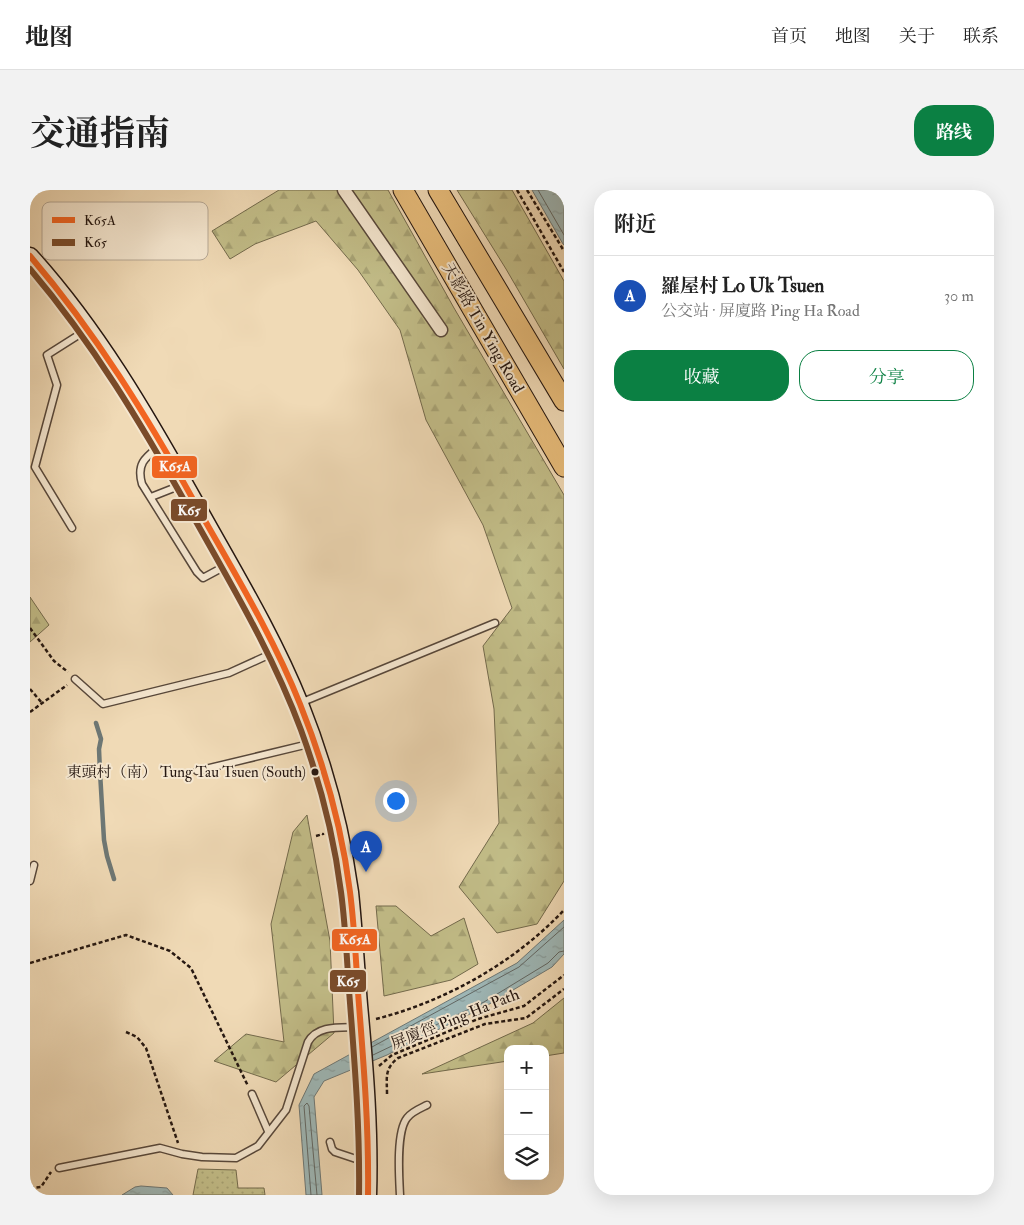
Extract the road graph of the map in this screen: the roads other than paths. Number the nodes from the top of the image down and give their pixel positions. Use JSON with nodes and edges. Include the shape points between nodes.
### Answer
{"nodes":[{"id":1,"x":344,"y":190,"type":"edge"},
{"id":2,"x":403,"y":190,"type":"edge"},
{"id":3,"x":438,"y":190,"type":"edge"},
{"id":4,"x":30,"y":257,"type":"edge"},
{"id":5,"x":89,"y":328,"type":"junction"},
{"id":6,"x":441,"y":330,"type":"dead end"},
{"id":7,"x":564,"y":401,"type":"edge"},
{"id":8,"x":162,"y":445,"type":"junction"},
{"id":9,"x":564,"y":467,"type":"edge"},
{"id":10,"x":184,"y":484,"type":"junction"},
{"id":11,"x":151,"y":497,"type":"junction"},
{"id":12,"x":72,"y":528,"type":"dead end"},
{"id":13,"x":229,"y":564,"type":"junction"},
{"id":14,"x":495,"y":623,"type":"dead end"},
{"id":15,"x":276,"y":652,"type":"junction"},
{"id":16,"x":75,"y":679,"type":"road end"},
{"id":17,"x":300,"y":703,"type":"junction"},
{"id":18,"x":314,"y":743,"type":"junction"},
{"id":19,"x":197,"y":771,"type":"dead end"},
{"id":20,"x":34,"y":865,"type":"dead end"},
{"id":21,"x":30,"y":881,"type":"edge"},
{"id":22,"x":367,"y":1029,"type":"junction"},
{"id":23,"x":252,"y":1094,"type":"road end"},
{"id":24,"x":427,"y":1105,"type":"dead end"},
{"id":25,"x":268,"y":1132,"type":"junction"},
{"id":26,"x":330,"y":1142,"type":"dead end"},
{"id":27,"x":369,"y":1163,"type":"junction"},
{"id":28,"x":59,"y":1168,"type":"road end"},
{"id":29,"x":368,"y":1195,"type":"edge"},
{"id":30,"x":400,"y":1195,"type":"edge"}],
"edges":[{"from":1,"to":6,"type":"street"},
{"from":2,"to":9,"type":"main road","name":"天影路 Tin Ying Road"},
{"from":3,"to":7,"type":"main road","name":"天影路 Tin Ying Road"},
{"from":4,"to":5,"type":"street"},
{"from":5,"to":8,"type":"street"},
{"from":5,"to":12,"type":"lane","via":[[47,355],[56,385],[34,467]]},
{"from":8,"to":10,"type":"street"},
{"from":8,"to":11,"type":"lane","via":[[140,465],[142,484]]},
{"from":10,"to":11,"type":"lane"},
{"from":10,"to":13,"type":"street"},
{"from":11,"to":13,"type":"lane","via":[[202,578]]},
{"from":13,"to":15,"type":"street"},
{"from":14,"to":17,"type":"lane"},
{"from":15,"to":16,"type":"lane","via":[[229,673],[103,704]]},
{"from":15,"to":17,"type":"street"},
{"from":17,"to":18,"type":"street"},
{"from":18,"to":19,"type":"lane"},
{"from":18,"to":22,"type":"street","via":[[332,804],[349,889]]},
{"from":20,"to":21,"type":"lane"},
{"from":22,"to":25,"type":"lane","via":[[326,1029],[311,1036],[286,1110]]},
{"from":22,"to":27,"type":"street","via":[[372,1066],[368,1105]]},
{"from":23,"to":25,"type":"lane"},
{"from":24,"to":30,"type":"lane","via":[[408,1116],[402,1126]]},
{"from":25,"to":28,"type":"lane","via":[[258,1146],[236,1158],[151,1148]]},
{"from":26,"to":27,"type":"lane","via":[[335,1152]]},
{"from":27,"to":29,"type":"street"}]}
